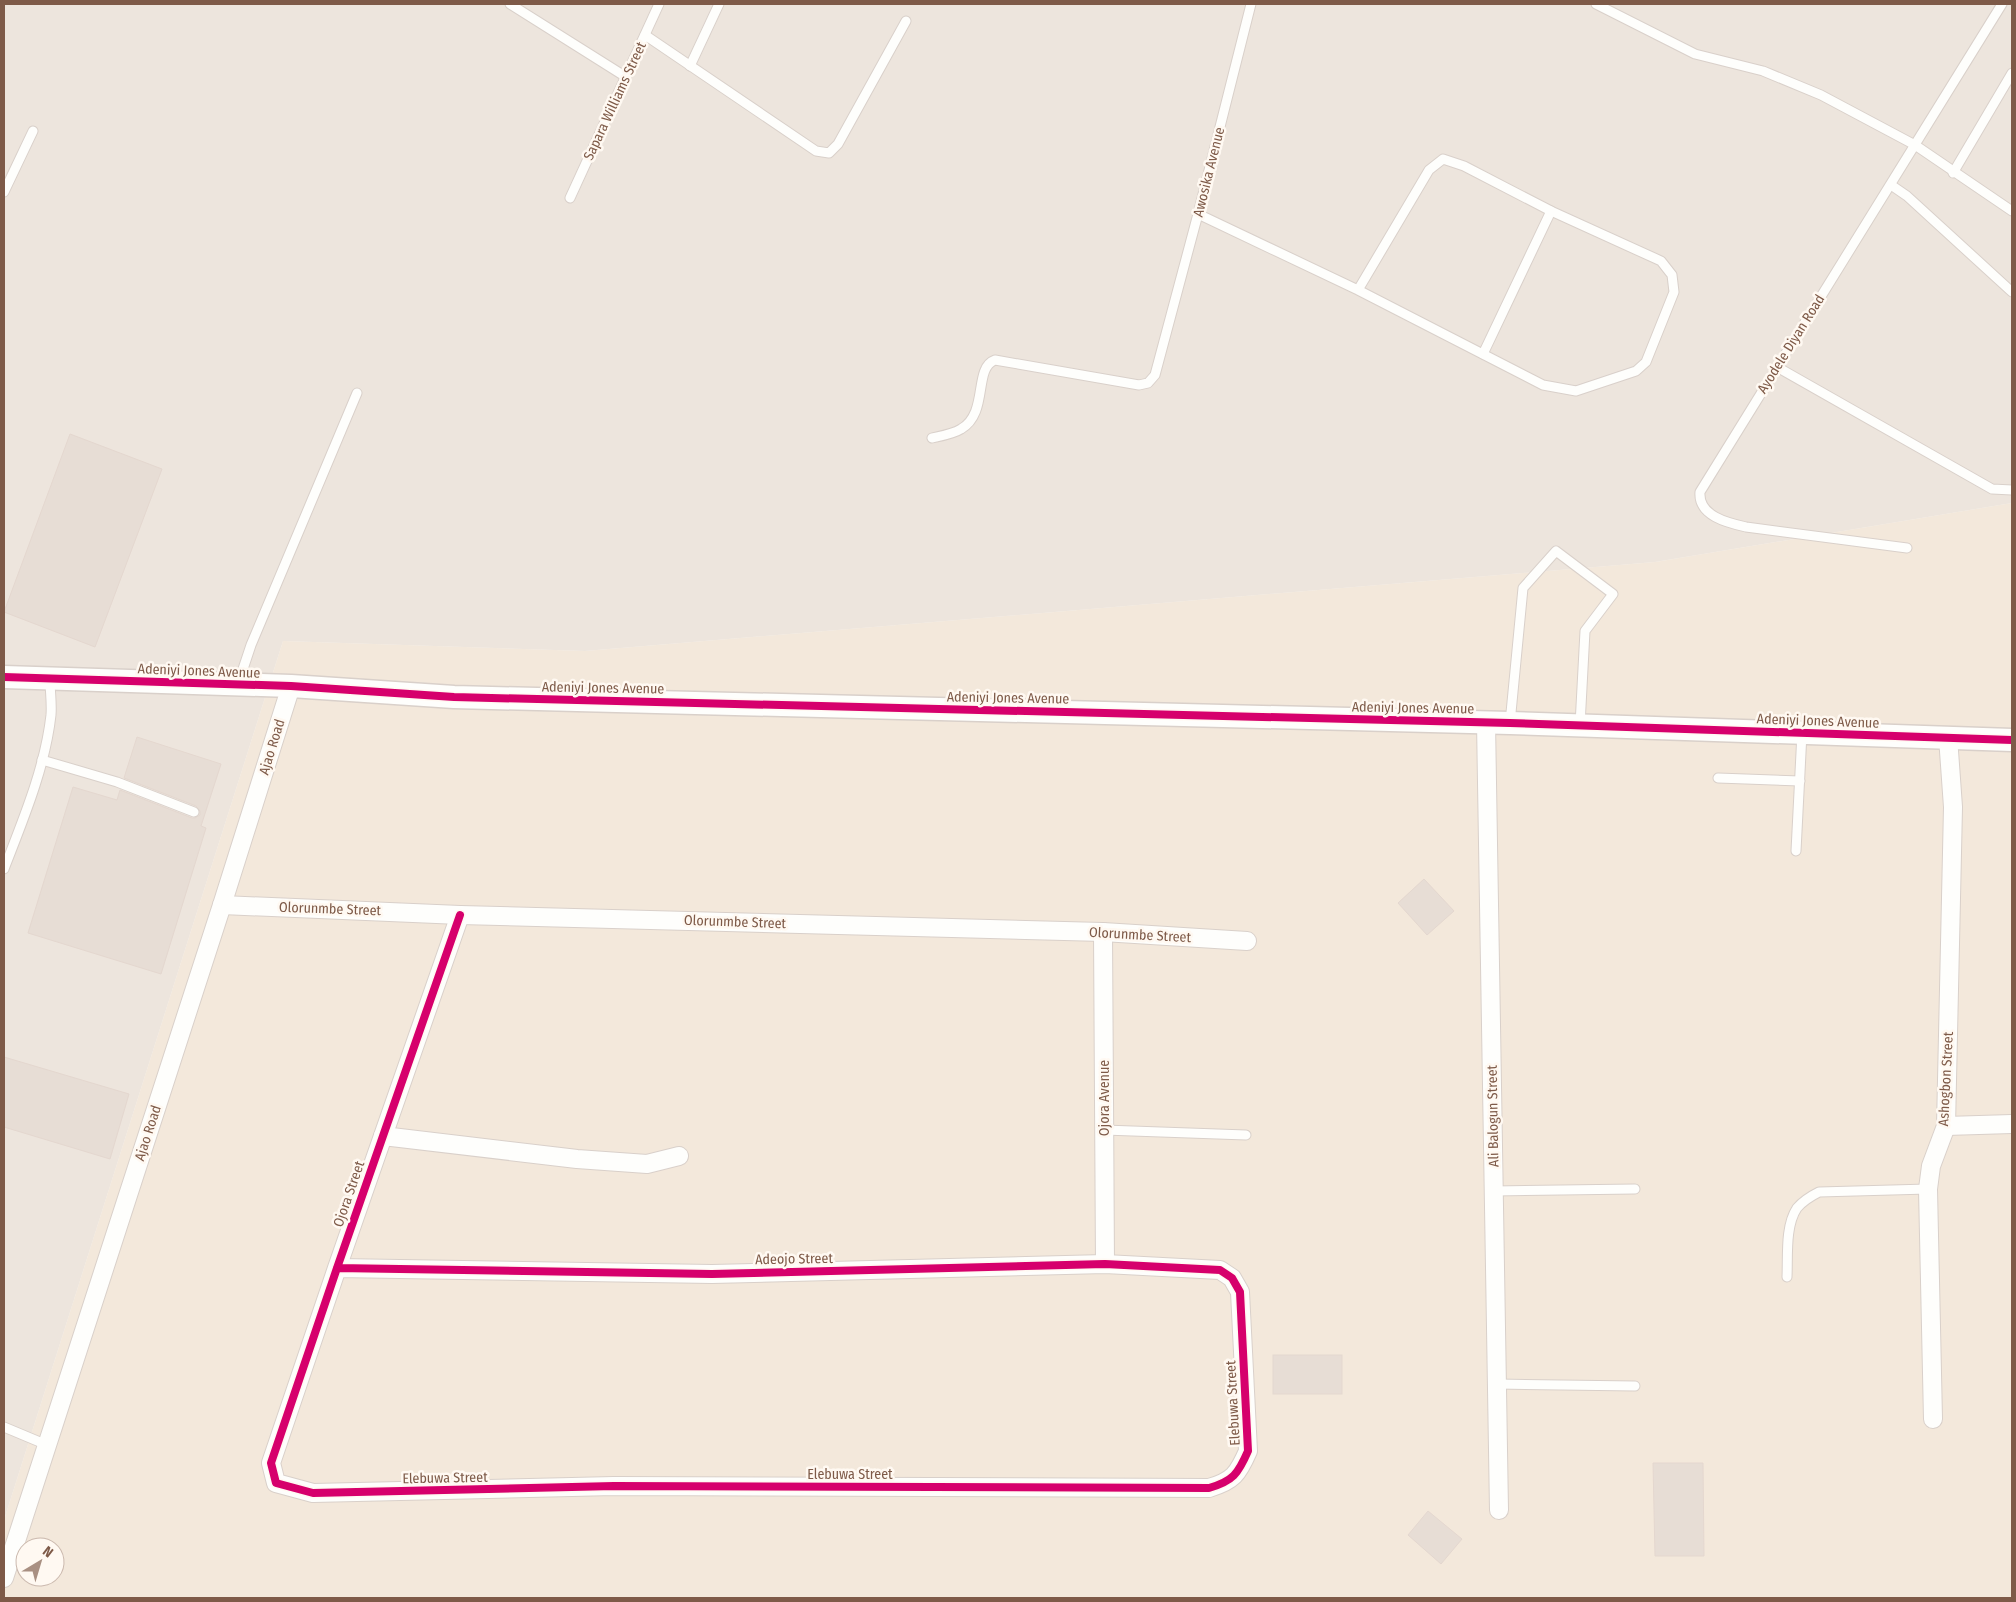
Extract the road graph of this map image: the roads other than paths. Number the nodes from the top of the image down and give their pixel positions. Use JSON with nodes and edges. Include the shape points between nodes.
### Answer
{"nodes":[{"id":1,"x":510,"y":4,"type":"edge"},
{"id":2,"x":659,"y":4,"type":"edge"},
{"id":3,"x":719,"y":4,"type":"edge"},
{"id":4,"x":1251,"y":4,"type":"edge"},
{"id":5,"x":1596,"y":4,"type":"edge"},
{"id":6,"x":2002,"y":4,"type":"edge"},
{"id":7,"x":906,"y":21,"type":"dead end"},
{"id":8,"x":645,"y":35,"type":"junction"},
{"id":9,"x":690,"y":66,"type":"junction"},
{"id":10,"x":2012,"y":73,"type":"edge"},
{"id":11,"x":626,"y":77,"type":"junction"},
{"id":12,"x":33,"y":131,"type":"dead end"},
{"id":13,"x":1915,"y":146,"type":"junction"},
{"id":14,"x":1953,"y":173,"type":"junction"},
{"id":15,"x":1890,"y":185,"type":"junction"},
{"id":16,"x":4,"y":192,"type":"edge"},
{"id":17,"x":570,"y":198,"type":"dead end"},
{"id":18,"x":1551,"y":211,"type":"junction"},
{"id":19,"x":2012,"y":211,"type":"edge"},
{"id":20,"x":1198,"y":214,"type":"junction"},
{"id":21,"x":1358,"y":290,"type":"junction"},
{"id":22,"x":2012,"y":292,"type":"edge"},
{"id":23,"x":1483,"y":354,"type":"junction"},
{"id":24,"x":1777,"y":367,"type":"junction"},
{"id":25,"x":357,"y":393,"type":"dead end"},
{"id":26,"x":932,"y":438,"type":"dead end"},
{"id":27,"x":2012,"y":490,"type":"edge"},
{"id":28,"x":1907,"y":548,"type":"dead end"},
{"id":29,"x":4,"y":677,"type":"edge"},
{"id":30,"x":50,"y":680,"type":"junction"},
{"id":31,"x":238,"y":685,"type":"junction"},
{"id":32,"x":290,"y":686,"type":"junction"},
{"id":33,"x":1486,"y":722,"type":"junction"},
{"id":34,"x":1510,"y":723,"type":"junction"},
{"id":35,"x":1580,"y":725,"type":"junction"},
{"id":36,"x":1802,"y":733,"type":"junction"},
{"id":37,"x":1948,"y":737,"type":"junction"},
{"id":38,"x":2012,"y":740,"type":"edge"},
{"id":39,"x":42,"y":760,"type":"junction"},
{"id":40,"x":1718,"y":778,"type":"dead end"},
{"id":41,"x":1800,"y":781,"type":"junction"},
{"id":42,"x":194,"y":812,"type":"dead end"},
{"id":43,"x":1796,"y":851,"type":"dead end"},
{"id":44,"x":4,"y":870,"type":"edge"},
{"id":45,"x":222,"y":905,"type":"junction"},
{"id":46,"x":460,"y":915,"type":"junction"},
{"id":47,"x":1103,"y":932,"type":"junction"},
{"id":48,"x":1248,"y":941,"type":"dead end"},
{"id":49,"x":2012,"y":1124,"type":"edge"},
{"id":50,"x":1946,"y":1126,"type":"junction"},
{"id":51,"x":1104,"y":1130,"type":"junction"},
{"id":52,"x":1246,"y":1135,"type":"dead end"},
{"id":53,"x":382,"y":1136,"type":"junction"},
{"id":54,"x":679,"y":1156,"type":"dead end"},
{"id":55,"x":1635,"y":1189,"type":"dead end"},
{"id":56,"x":1928,"y":1189,"type":"junction"},
{"id":57,"x":1494,"y":1191,"type":"junction"},
{"id":58,"x":1105,"y":1264,"type":"junction"},
{"id":59,"x":337,"y":1268,"type":"junction"},
{"id":60,"x":1787,"y":1277,"type":"dead end"},
{"id":61,"x":1240,"y":1292,"type":"joint"},
{"id":62,"x":1497,"y":1384,"type":"junction"},
{"id":63,"x":1636,"y":1386,"type":"dead end"},
{"id":64,"x":1932,"y":1419,"type":"dead end"},
{"id":65,"x":4,"y":1427,"type":"edge"},
{"id":66,"x":47,"y":1445,"type":"junction"},
{"id":67,"x":276,"y":1483,"type":"joint"},
{"id":68,"x":1499,"y":1510,"type":"dead end"},
{"id":69,"x":4,"y":1578,"type":"edge"}],
"edges":[{"from":1,"to":11,"type":"lane"},
{"from":2,"to":8,"type":"lane","name":"Sapara Williams Street"},
{"from":3,"to":9,"type":"lane"},
{"from":4,"to":20,"type":"lane","name":"Awosika Avenue"},
{"from":5,"to":13,"type":"lane","via":[[1695,54],[1763,71],[1821,95]]},
{"from":6,"to":13,"type":"lane","name":"Ayodele Diyan Road"},
{"from":7,"to":9,"type":"lane","via":[[838,144],[829,153],[816,151]]},
{"from":8,"to":9,"type":"lane"},
{"from":8,"to":11,"type":"lane","name":"Sapara Williams Street"},
{"from":10,"to":14,"type":"lane"},
{"from":11,"to":17,"type":"lane","name":"Sapara Williams Street"},
{"from":12,"to":16,"type":"lane"},
{"from":13,"to":14,"type":"lane"},
{"from":13,"to":15,"type":"lane","name":"Ayodele Diyan Road"},
{"from":14,"to":19,"type":"lane"},
{"from":15,"to":22,"type":"lane","via":[[1907,196]]},
{"from":15,"to":24,"type":"lane","name":"Ayodele Diyan Road"},
{"from":18,"to":21,"type":"lane","via":[[1464,166],[1443,159],[1428,170]]},
{"from":18,"to":23,"type":"lane"},
{"from":18,"to":23,"type":"lane","via":[[1660,261],[1672,275],[1674,292],[1646,362],[1636,371],[1576,391],[1543,385]]},
{"from":20,"to":21,"type":"lane"},
{"from":20,"to":26,"type":"lane","name":"Awosika Avenue","via":[[1155,375],[1148,383],[1139,385],[995,360],[984,369],[980,401],[973,416],[962,429]]},
{"from":21,"to":23,"type":"lane"},
{"from":24,"to":27,"type":"lane","via":[[1992,489]]},
{"from":24,"to":28,"type":"lane","name":"Ayodele Diyan Road","via":[[1700,492],[1705,509],[1721,521],[1746,527]]},
{"from":25,"to":31,"type":"lane"},
{"from":29,"to":30,"type":"street","name":"Adeniyi Jones Avenue"},
{"from":30,"to":31,"type":"street","name":"Adeniyi Jones Avenue"},
{"from":30,"to":39,"type":"lane","via":[[51,713]]},
{"from":31,"to":32,"type":"street","name":"Adeniyi Jones Avenue"},
{"from":32,"to":33,"type":"street","name":"Adeniyi Jones Avenue","via":[[454,697]]},
{"from":32,"to":45,"type":"street","name":"Ajao Road"},
{"from":33,"to":34,"type":"street","name":"Adeniyi Jones Avenue"},
{"from":33,"to":57,"type":"street","name":"Ali Balogun Street"},
{"from":34,"to":35,"type":"street","name":"Adeniyi Jones Avenue"},
{"from":34,"to":35,"type":"lane","via":[[1523,588],[1556,551],[1613,594],[1585,631]]},
{"from":35,"to":36,"type":"street","name":"Adeniyi Jones Avenue"},
{"from":36,"to":37,"type":"street","name":"Adeniyi Jones Avenue"},
{"from":36,"to":41,"type":"lane"},
{"from":37,"to":38,"type":"street","name":"Adeniyi Jones Avenue"},
{"from":37,"to":50,"type":"street","name":"Ashogbon Street","via":[[1953,806]]},
{"from":39,"to":42,"type":"lane","via":[[117,782]]},
{"from":39,"to":44,"type":"lane"},
{"from":40,"to":41,"type":"lane"},
{"from":41,"to":43,"type":"lane"},
{"from":45,"to":46,"type":"street","name":"Olorunmbe Street"},
{"from":45,"to":66,"type":"street","name":"Ajao Road"},
{"from":46,"to":47,"type":"street","name":"Olorunmbe Street"},
{"from":46,"to":53,"type":"street","name":"Ojora Street"},
{"from":47,"to":48,"type":"street","name":"Olorunmbe Street"},
{"from":47,"to":51,"type":"street","name":"Ojora Avenue"},
{"from":49,"to":50,"type":"street"},
{"from":50,"to":56,"type":"street","name":"Ashogbon Street"},
{"from":51,"to":52,"type":"lane"},
{"from":51,"to":58,"type":"street","name":"Ojora Avenue"},
{"from":53,"to":54,"type":"street","via":[[647,1164]]},
{"from":53,"to":59,"type":"street","name":"Ojora Street"},
{"from":55,"to":57,"type":"lane"},
{"from":56,"to":60,"type":"lane","via":[[1819,1192],[1807,1199],[1790,1223]]},
{"from":56,"to":64,"type":"street","name":"Ashogbon Street"},
{"from":57,"to":62,"type":"street","name":"Ali Balogun Street"},
{"from":58,"to":59,"type":"street","name":"Adeojo Street","via":[[712,1274]]},
{"from":58,"to":61,"type":"street","name":"Adeojo Street","via":[[1220,1270],[1232,1278]]},
{"from":59,"to":67,"type":"street","name":"Ojora Street","via":[[271,1463]]},
{"from":61,"to":67,"type":"street","name":"Elebuwa Street","via":[[1248,1451],[1240,1470],[1227,1482],[1209,1488],[614,1486],[313,1493]]},
{"from":62,"to":63,"type":"lane"},
{"from":62,"to":68,"type":"street","name":"Ali Balogun Street"},
{"from":65,"to":66,"type":"lane"},
{"from":66,"to":69,"type":"street","name":"Ajao Road"}]}
